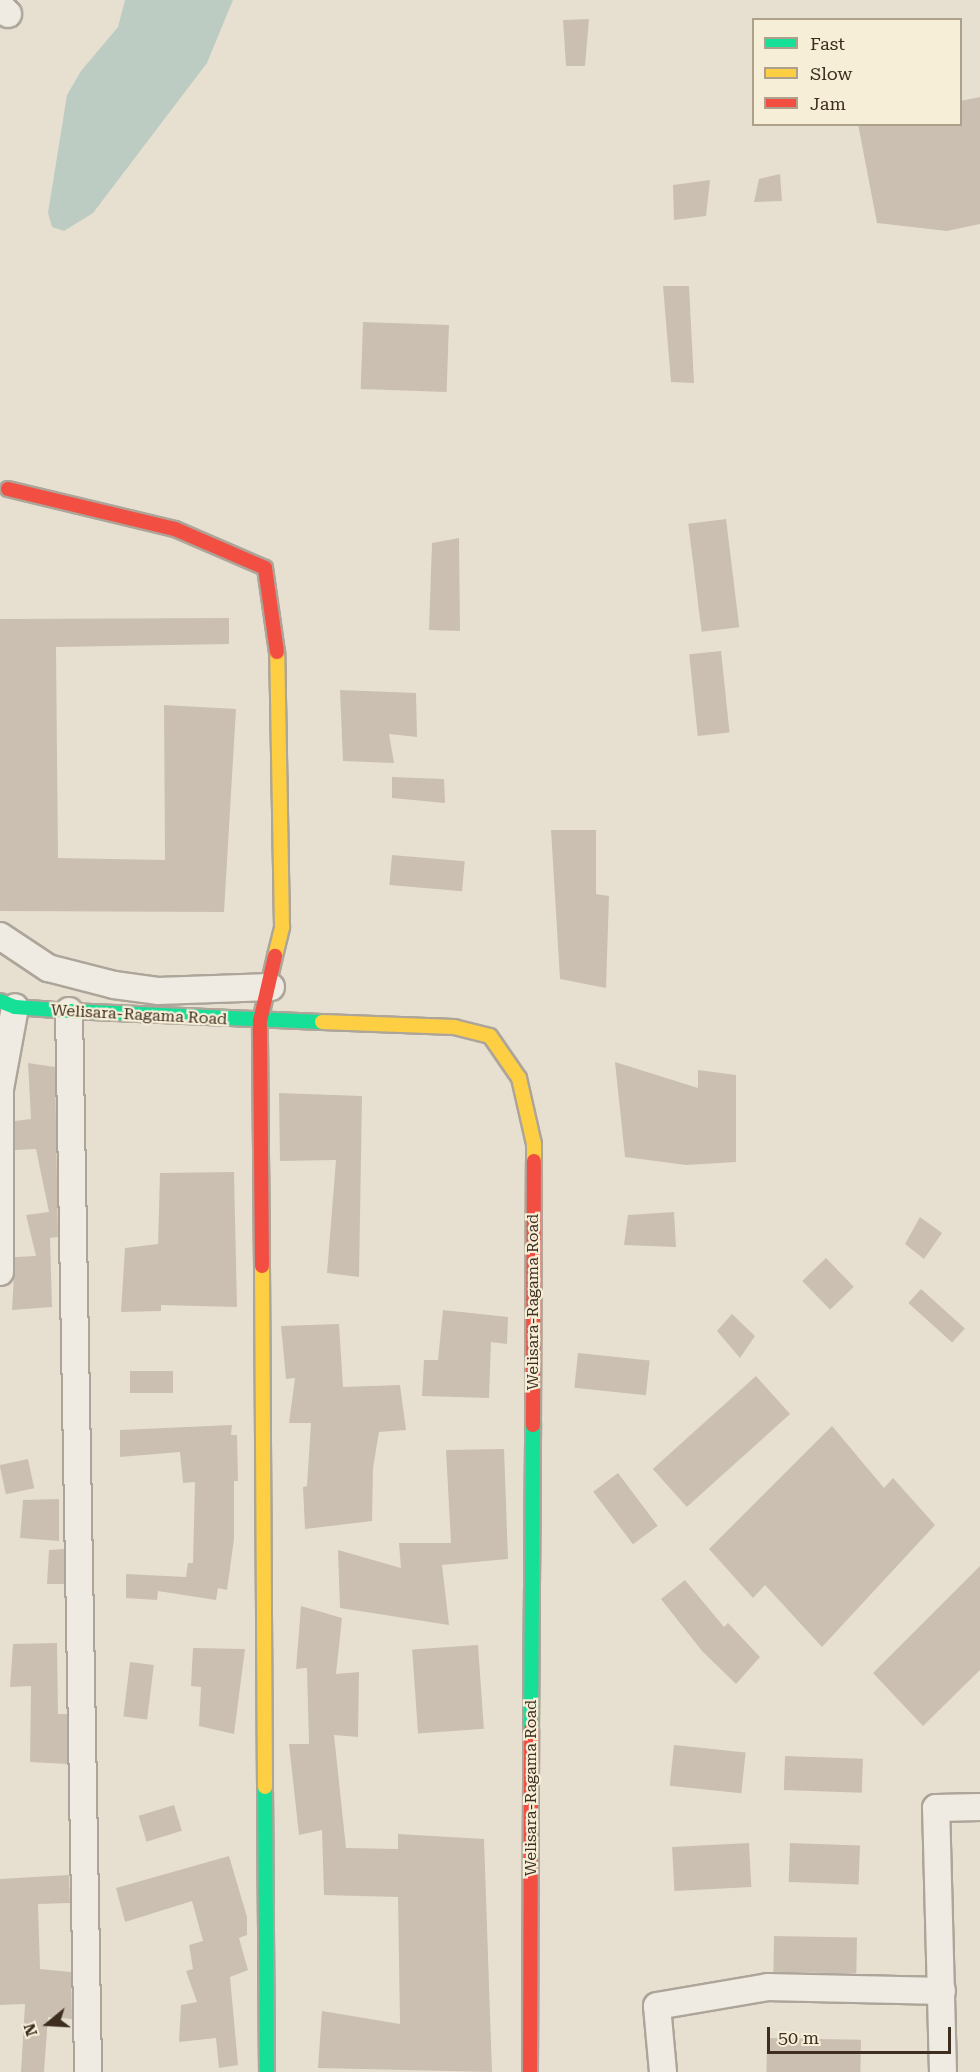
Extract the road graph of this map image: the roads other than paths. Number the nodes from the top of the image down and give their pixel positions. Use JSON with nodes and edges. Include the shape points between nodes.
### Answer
{"nodes":[{"id":1,"x":8,"y":489,"type":"dead end"},
{"id":2,"x":0,"y":936,"type":"edge"},
{"id":3,"x":271,"y":987,"type":"junction"},
{"id":4,"x":7,"y":1004,"type":"edge"},
{"id":5,"x":69,"y":1011,"type":"junction"},
{"id":6,"x":260,"y":1021,"type":"junction"},
{"id":7,"x":0,"y":1272,"type":"edge"},
{"id":8,"x":980,"y":1807,"type":"edge"},
{"id":9,"x":942,"y":1992,"type":"junction"},
{"id":10,"x":88,"y":2072,"type":"edge"},
{"id":11,"x":267,"y":2072,"type":"edge"},
{"id":12,"x":530,"y":2072,"type":"edge"},
{"id":13,"x":663,"y":2072,"type":"edge"},
{"id":14,"x":943,"y":2072,"type":"edge"}],
"edges":[{"from":1,"to":3,"type":"street","via":[[175,529],[265,568],[277,629],[282,903],[282,927]]},
{"from":2,"to":3,"type":"street","via":[[48,968],[114,985],[158,992]]},
{"from":3,"to":6,"type":"street"},
{"from":4,"to":5,"type":"street","name":"Welisara-Ragama Road"},
{"from":4,"to":7,"type":"street","via":[[0,1089]]},
{"from":5,"to":6,"type":"street","name":"Welisara-Ragama Road"},
{"from":5,"to":10,"type":"street"},
{"from":6,"to":11,"type":"street"},
{"from":6,"to":12,"type":"street","name":"Welisara-Ragama Road","via":[[431,1024],[472,1030],[490,1036],[503,1050],[524,1090],[534,1144]]},
{"from":8,"to":9,"type":"street","via":[[936,1808]]},
{"from":9,"to":13,"type":"street","via":[[768,1988],[657,2006]]},
{"from":9,"to":14,"type":"street"}]}
